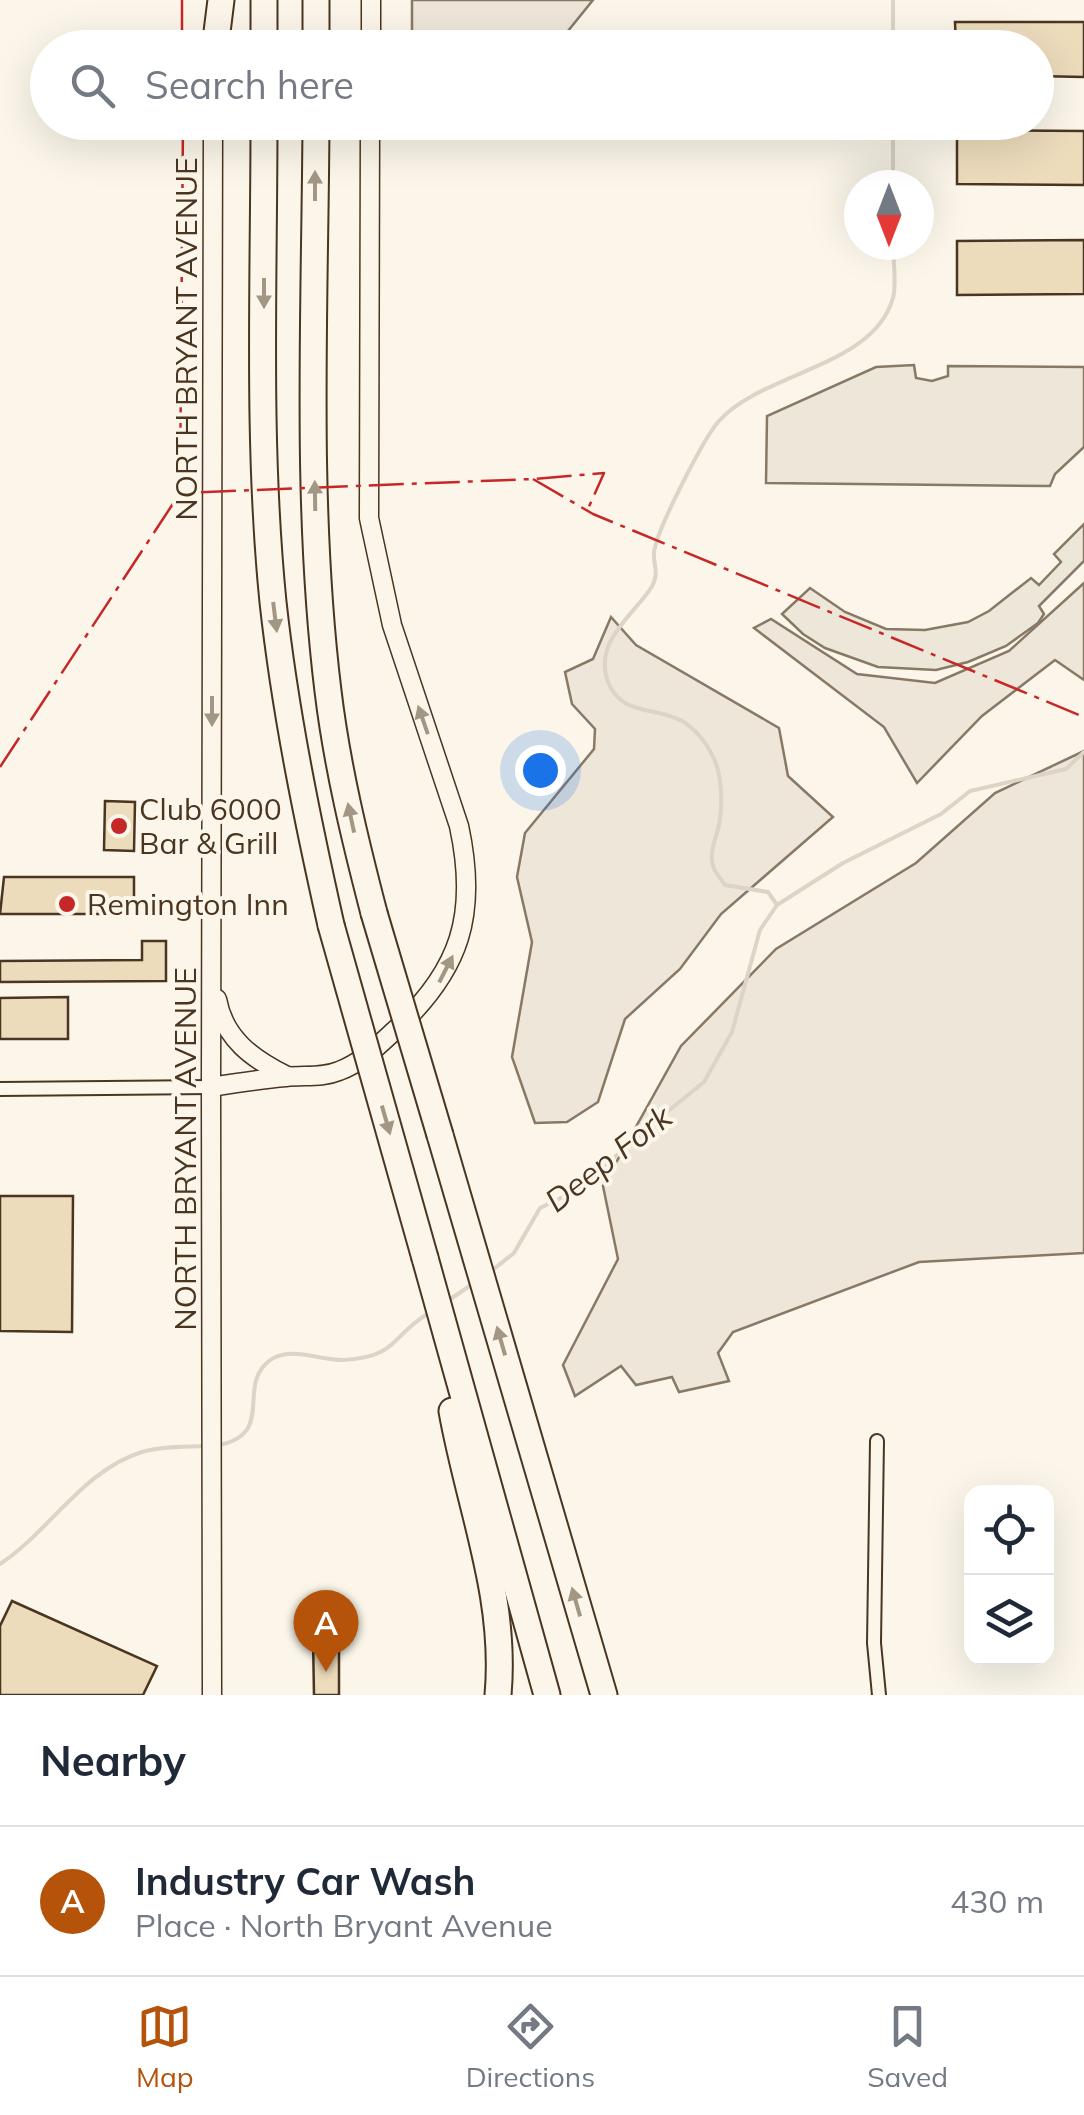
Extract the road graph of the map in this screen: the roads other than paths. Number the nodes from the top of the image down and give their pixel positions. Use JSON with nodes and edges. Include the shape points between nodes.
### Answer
{"nodes":[{"id":1,"x":213,"y":0,"type":"edge"},
{"id":2,"x":221,"y":0,"type":"edge"},
{"id":3,"x":264,"y":0,"type":"edge"},
{"id":4,"x":316,"y":0,"type":"edge"},
{"id":5,"x":372,"y":0,"type":"edge"},
{"id":6,"x":214,"y":30,"type":"edge"},
{"id":7,"x":217,"y":30,"type":"edge"},
{"id":8,"x":264,"y":30,"type":"edge"},
{"id":9,"x":316,"y":30,"type":"edge"},
{"id":10,"x":371,"y":30,"type":"edge"},
{"id":11,"x":214,"y":140,"type":"edge"},
{"id":12,"x":264,"y":140,"type":"edge"},
{"id":13,"x":316,"y":140,"type":"edge"},
{"id":14,"x":370,"y":140,"type":"edge"},
{"id":15,"x":212,"y":967,"type":"junction"},
{"id":16,"x":288,"y":1076,"type":"junction"},
{"id":17,"x":210,"y":1087,"type":"junction"},
{"id":18,"x":0,"y":1089,"type":"edge"},
{"id":19,"x":877,"y":1441,"type":"dead end"},
{"id":20,"x":469,"y":1453,"type":"junction"},
{"id":21,"x":212,"y":1695,"type":"edge"},
{"id":22,"x":498,"y":1695,"type":"edge"},
{"id":23,"x":547,"y":1695,"type":"edge"},
{"id":24,"x":604,"y":1695,"type":"edge"},
{"id":25,"x":879,"y":1695,"type":"edge"}],
"edges":[{"from":1,"to":6,"type":"main road"},
{"from":2,"to":7,"type":"highway"},
{"from":3,"to":8,"type":"highway"},
{"from":4,"to":9,"type":"highway"},
{"from":5,"to":10,"type":"main road"},
{"from":11,"to":15,"type":"main road","name":"NORTH BRYANT AVENUE","one_way":true},
{"from":12,"to":20,"type":"highway","one_way":true,"bridge":true,"via":[[263,434],[273,601],[297,769],[331,925],[425,1258]]},
{"from":24,"to":13,"type":"highway","one_way":true,"bridge":true,"via":[[374,913],[338,755],[321,620],[314,458]]},
{"from":16,"to":14,"type":"main road","one_way":true,"via":[[318,1076],[356,1063],[419,1008],[451,962],[467,911],[459,826],[392,626],[369,518]]},
{"from":15,"to":16,"type":"main road","via":[[230,1032],[251,1055]]},
{"from":15,"to":17,"type":"main road","name":"NORTH BRYANT AVENUE"},
{"from":16,"to":17,"type":"main road"},
{"from":17,"to":18,"type":"street"},
{"from":17,"to":21,"type":"main road","name":"NORTH BRYANT AVENUE"},
{"from":19,"to":25,"type":"street"},
{"from":20,"to":22,"type":"highway","via":[[498,1619]]},
{"from":20,"to":23,"type":"highway"}]}
